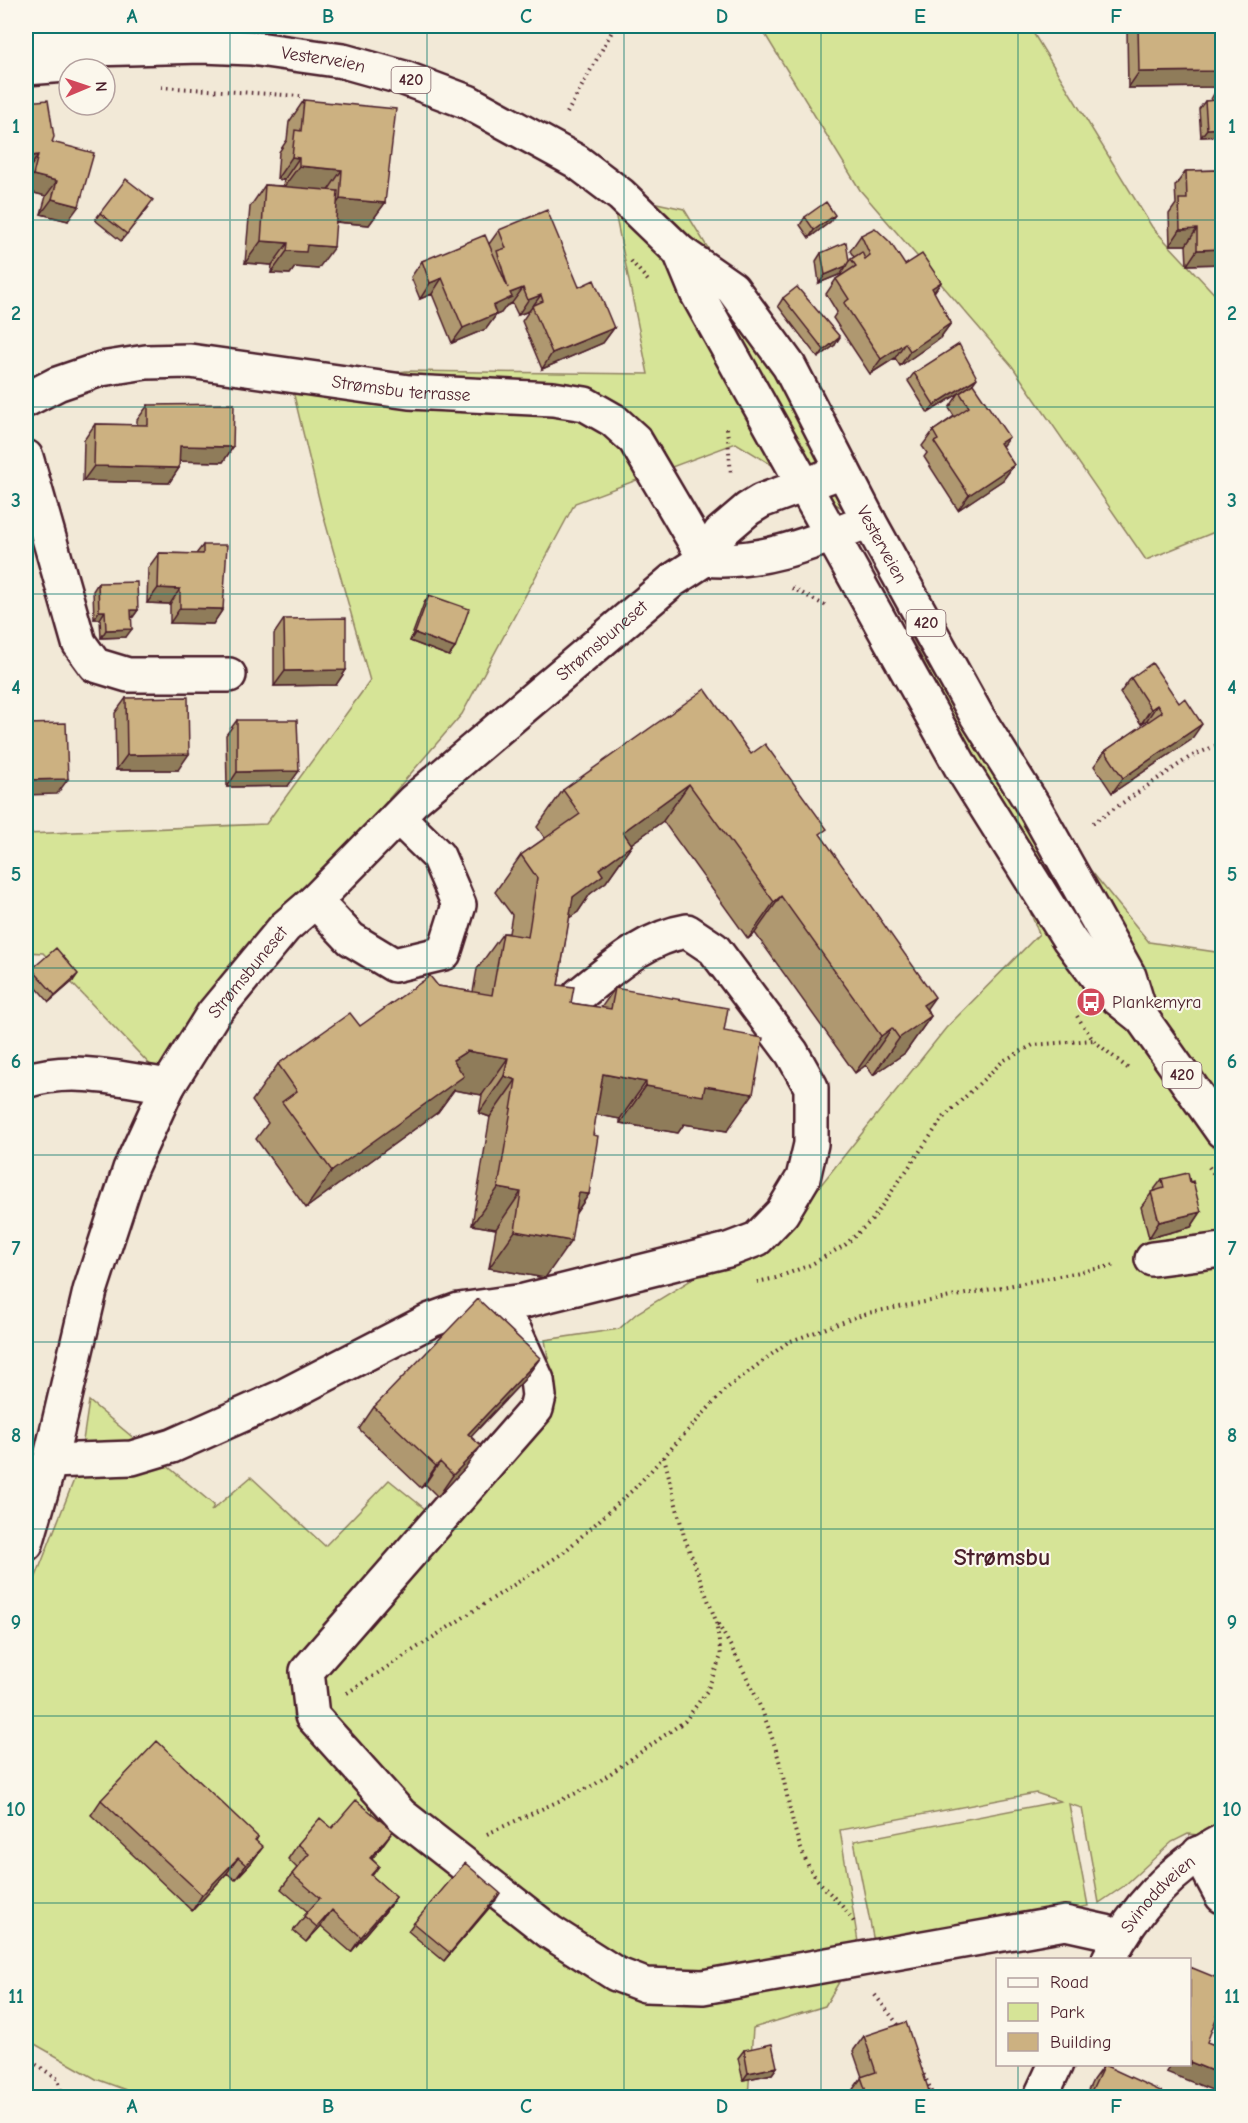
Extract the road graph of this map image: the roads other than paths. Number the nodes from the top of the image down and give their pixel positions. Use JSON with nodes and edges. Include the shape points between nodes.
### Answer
{"nodes":[{"id":1,"x":202,"y":36,"type":"edge"},
{"id":2,"x":26,"y":39,"type":"edge"},
{"id":3,"x":92,"y":49,"type":"junction"},
{"id":4,"x":26,"y":68,"type":"edge"},
{"id":5,"x":680,"y":252,"type":"junction"},
{"id":6,"x":26,"y":400,"type":"edge"},
{"id":7,"x":26,"y":457,"type":"edge"},
{"id":8,"x":843,"y":471,"type":"junction"},
{"id":9,"x":804,"y":485,"type":"junction"},
{"id":10,"x":869,"y":521,"type":"junction"},
{"id":11,"x":831,"y":534,"type":"junction"},
{"id":12,"x":705,"y":559,"type":"junction"},
{"id":13,"x":229,"y":675,"type":"dead end"},
{"id":14,"x":398,"y":817,"type":"junction"},
{"id":15,"x":315,"y":901,"type":"junction"},
{"id":16,"x":579,"y":995,"type":"dead end"},
{"id":17,"x":1142,"y":1018,"type":"junction"},
{"id":18,"x":26,"y":1081,"type":"edge"},
{"id":19,"x":168,"y":1086,"type":"junction"},
{"id":20,"x":1222,"y":1131,"type":"edge"},
{"id":21,"x":1222,"y":1250,"type":"edge"},
{"id":22,"x":1152,"y":1259,"type":"road end"},
{"id":23,"x":482,"y":1309,"type":"junction"},
{"id":24,"x":50,"y":1461,"type":"junction"},
{"id":25,"x":26,"y":1544,"type":"edge"},
{"id":26,"x":1211,"y":1847,"type":"edge"},
{"id":27,"x":1222,"y":1896,"type":"edge"},
{"id":28,"x":1114,"y":1950,"type":"edge"},
{"id":29,"x":1055,"y":2066,"type":"edge"},
{"id":30,"x":1040,"y":2097,"type":"edge"}],
"edges":[{"from":1,"to":3,"type":"street","name":"Vesterveien","number":"420"},
{"from":1,"to":5,"type":"street","name":"Vesterveien","number":"420","via":[[251,48],[343,61],[468,102],[576,160],[621,195]]},
{"from":2,"to":3,"type":"street","name":"Vesterveien","number":"420","via":[[76,38]]},
{"from":3,"to":4,"type":"street","via":[[66,65]]},
{"from":5,"to":8,"type":"street","name":"Vesterveien","number":"420","via":[[732,288],[747,306],[789,366]]},
{"from":5,"to":9,"type":"street","name":"Vesterveien","number":"420","via":[[698,293]]},
{"from":6,"to":12,"type":"street","name":"Strømsbu terrasse","via":[[101,369],[190,361],[409,392],[585,404],[613,420],[634,440]]},
{"from":7,"to":13,"type":"street","via":[[79,643],[95,665],[128,675]]},
{"from":8,"to":9,"type":"street","name":"Strømsbuneset"},
{"from":8,"to":10,"type":"street","name":"Vesterveien","number":"420"},
{"from":9,"to":11,"type":"street","name":"Vesterveien","number":"420"},
{"from":9,"to":12,"type":"street","name":"Strømsbuneset","via":[[747,509],[720,533]]},
{"from":10,"to":11,"type":"street"},
{"from":10,"to":17,"type":"street","name":"Vesterveien","number":"420","via":[[1129,976]]},
{"from":11,"to":12,"type":"street","via":[[771,555],[732,562]]},
{"from":11,"to":17,"type":"street","name":"Vesterveien","number":"420","via":[[961,767],[1069,939],[1107,990]]},
{"from":12,"to":14,"type":"street","name":"Strømsbuneset","via":[[673,580]]},
{"from":14,"to":15,"type":"street","name":"Strømsbuneset"},
{"from":14,"to":15,"type":"street","via":[[438,856],[459,905],[444,952],[394,965],[351,939]]},
{"from":15,"to":19,"type":"street","name":"Strømsbuneset","via":[[285,927],[213,1014]]},
{"from":16,"to":23,"type":"street","via":[[624,959],[671,934],[687,931],[714,949],[792,1053],[811,1088],[811,1144],[803,1178],[782,1212],[757,1239],[705,1256]]},
{"from":17,"to":20,"type":"street","name":"Vesterveien","number":"420"},
{"from":18,"to":19,"type":"street","via":[[74,1074]]},
{"from":19,"to":24,"type":"street","name":"Strømsbuneset","via":[[130,1169],[90,1291]]},
{"from":21,"to":22,"type":"street"},
{"from":23,"to":24,"type":"street","via":[[459,1310],[431,1320],[282,1397],[172,1446],[132,1458]]},
{"from":23,"to":28,"type":"street","via":[[501,1315],[515,1332],[537,1380],[536,1409],[307,1671],[312,1716],[401,1815],[550,1932],[616,1974],[645,1984],[703,1987],[1065,1923],[1106,1932]]},
{"from":24,"to":25,"type":"street","name":"Strømsbuneset"},
{"from":26,"to":27,"type":"street"},
{"from":26,"to":28,"type":"street","name":"Svinoddveien","via":[[1152,1895]]},
{"from":29,"to":30,"type":"street"}]}
